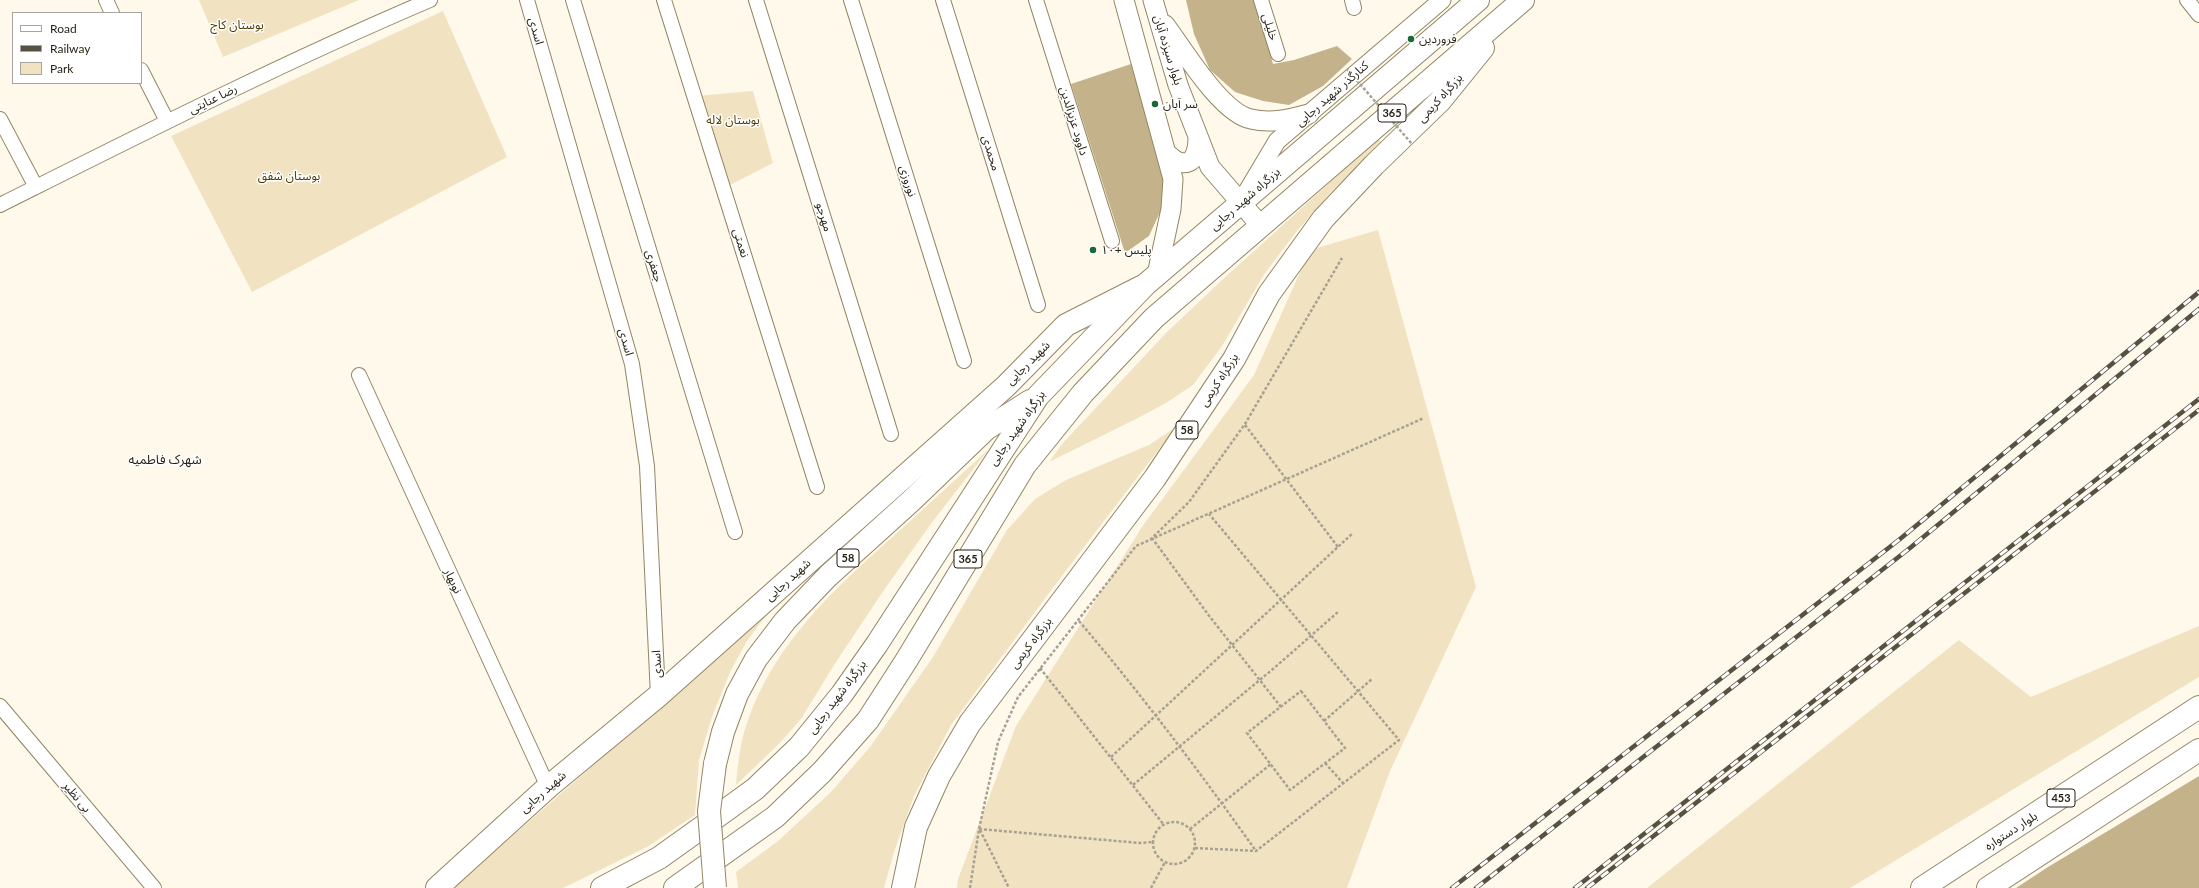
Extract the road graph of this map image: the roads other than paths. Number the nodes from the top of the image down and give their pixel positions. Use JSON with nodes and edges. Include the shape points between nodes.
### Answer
{"nodes":[{"id":1,"x":106,"y":0,"type":"edge"},
{"id":2,"x":430,"y":0,"type":"edge"},
{"id":3,"x":527,"y":0,"type":"edge"},
{"id":4,"x":573,"y":0,"type":"edge"},
{"id":5,"x":664,"y":0,"type":"edge"},
{"id":6,"x":756,"y":0,"type":"edge"},
{"id":7,"x":851,"y":0,"type":"edge"},
{"id":8,"x":943,"y":0,"type":"edge"},
{"id":9,"x":1036,"y":0,"type":"edge"},
{"id":10,"x":1124,"y":0,"type":"edge"},
{"id":11,"x":1261,"y":0,"type":"edge"},
{"id":12,"x":1442,"y":0,"type":"edge"},
{"id":13,"x":1478,"y":0,"type":"edge"},
{"id":14,"x":2188,"y":0,"type":"edge"},
{"id":15,"x":1521,"y":2,"type":"edge"},
{"id":16,"x":1155,"y":7,"type":"edge"},
{"id":17,"x":112,"y":12,"type":"edge"},
{"id":18,"x":2199,"y":15,"type":"edge"},
{"id":19,"x":1278,"y":54,"type":"dead end"},
{"id":20,"x":142,"y":72,"type":"edge"},
{"id":21,"x":1309,"y":114,"type":"junction"},
{"id":22,"x":0,"y":119,"type":"edge"},
{"id":23,"x":167,"y":121,"type":"junction"},
{"id":24,"x":1198,"y":137,"type":"junction"},
{"id":25,"x":1166,"y":153,"type":"junction"},
{"id":26,"x":36,"y":187,"type":"junction"},
{"id":27,"x":1241,"y":203,"type":"junction"},
{"id":28,"x":0,"y":205,"type":"edge"},
{"id":29,"x":1261,"y":226,"type":"junction"},
{"id":30,"x":1112,"y":241,"type":"dead end"},
{"id":31,"x":1151,"y":280,"type":"junction"},
{"id":32,"x":1038,"y":305,"type":"dead end"},
{"id":33,"x":964,"y":362,"type":"dead end"},
{"id":34,"x":359,"y":375,"type":"dead end"},
{"id":35,"x":1038,"y":396,"type":"junction"},
{"id":36,"x":891,"y":434,"type":"dead end"},
{"id":37,"x":817,"y":487,"type":"dead end"},
{"id":38,"x":736,"y":532,"type":"dead end"},
{"id":39,"x":658,"y":696,"type":"junction"},
{"id":40,"x":0,"y":706,"type":"edge"},
{"id":41,"x":2199,"y":707,"type":"edge"},
{"id":42,"x":2199,"y":750,"type":"edge"},
{"id":43,"x":548,"y":787,"type":"junction"},
{"id":44,"x":154,"y":888,"type":"edge"},
{"id":45,"x":437,"y":888,"type":"edge"},
{"id":46,"x":602,"y":888,"type":"edge"},
{"id":47,"x":675,"y":888,"type":"edge"},
{"id":48,"x":715,"y":888,"type":"edge"},
{"id":49,"x":903,"y":888,"type":"edge"},
{"id":50,"x":1922,"y":888,"type":"edge"},
{"id":51,"x":1988,"y":888,"type":"edge"}],
"edges":[{"from":1,"to":17,"type":"street"},
{"from":2,"to":23,"type":"street","name":"رضا عنایتی","via":[[328,43]]},
{"from":3,"to":39,"type":"street","name":"اسدی","via":[[632,364],[648,466]]},
{"from":4,"to":38,"type":"street","name":"جعفری"},
{"from":5,"to":37,"type":"street","name":"نعمتی"},
{"from":6,"to":36,"type":"street","name":"مهرجو"},
{"from":7,"to":33,"type":"street","name":"نوروزی"},
{"from":8,"to":32,"type":"street","name":"محمدی"},
{"from":9,"to":30,"type":"street","name":"داوود عزیزالدین"},
{"from":10,"to":25,"type":"main road"},
{"from":11,"to":19,"type":"street","name":"خلیلی"},
{"from":12,"to":21,"type":"street","name":"کنارگذر شهید رجایی"},
{"from":13,"to":27,"type":"main road","name":"بزرگراه شهید رجایی","number":"365"},
{"from":14,"to":18,"type":"street"},
{"from":15,"to":29,"type":"main road","number":"365"},
{"from":15,"to":49,"type":"main road","name":"بزرگراه کریمی","number":"58","via":[[1440,101],[1323,219],[1269,294],[1234,359],[1155,478],[970,723],[938,776],[916,827]]},
{"from":16,"to":21,"type":"main road","via":[[1207,82],[1228,107],[1257,120],[1278,121]]},
{"from":16,"to":24,"type":"main road","name":"بلوار سیزده آبان","via":[[1178,85]]},
{"from":20,"to":23,"type":"street"},
{"from":21,"to":27,"type":"street","name":"کنارگذر شهید رجایی","via":[[1277,141]]},
{"from":22,"to":26,"type":"street"},
{"from":23,"to":26,"type":"street","name":"رضا عنایتی"},
{"from":24,"to":25,"type":"main road","via":[[1196,156],[1186,162],[1179,162]]},
{"from":24,"to":27,"type":"main road","name":"بلوار سیزده آبان","via":[[1210,167]]},
{"from":25,"to":31,"type":"main road","via":[[1173,179],[1171,209]]},
{"from":26,"to":28,"type":"street","name":"رضا عنایتی"},
{"from":27,"to":29,"type":"main road","name":"بلوار سیزده آبان"},
{"from":27,"to":31,"type":"main road","name":"بزرگراه شهید رجایی","number":"365"},
{"from":29,"to":47,"type":"main road","number":"365","via":[[1154,318],[1083,393],[1025,465],[868,720],[822,772],[775,817]]},
{"from":31,"to":35,"type":"main road","name":"بزرگراه شهید رجایی","number":"365"},
{"from":31,"to":39,"type":"main road","name":"شهید رجایی","via":[[1066,325],[1006,386]]},
{"from":34,"to":43,"type":"street","name":"نوبهار"},
{"from":35,"to":46,"type":"main road","name":"بزرگراه شهید رجایی","number":"365","via":[[877,644],[842,694],[799,747],[755,789],[696,832],[659,858]]},
{"from":35,"to":48,"type":"main road","number":"58","bridge":true,"via":[[986,429],[828,576],[785,621],[756,659],[737,694],[715,764],[709,811]]},
{"from":39,"to":43,"type":"main road","name":"شهید رجایی"},
{"from":40,"to":44,"type":"street","name":"بی نظیر"},
{"from":41,"to":50,"type":"main road","name":"بلوار دستواره","number":"453"},
{"from":42,"to":51,"type":"main road"},
{"from":43,"to":45,"type":"main road","name":"شهید رجایی"}]}
